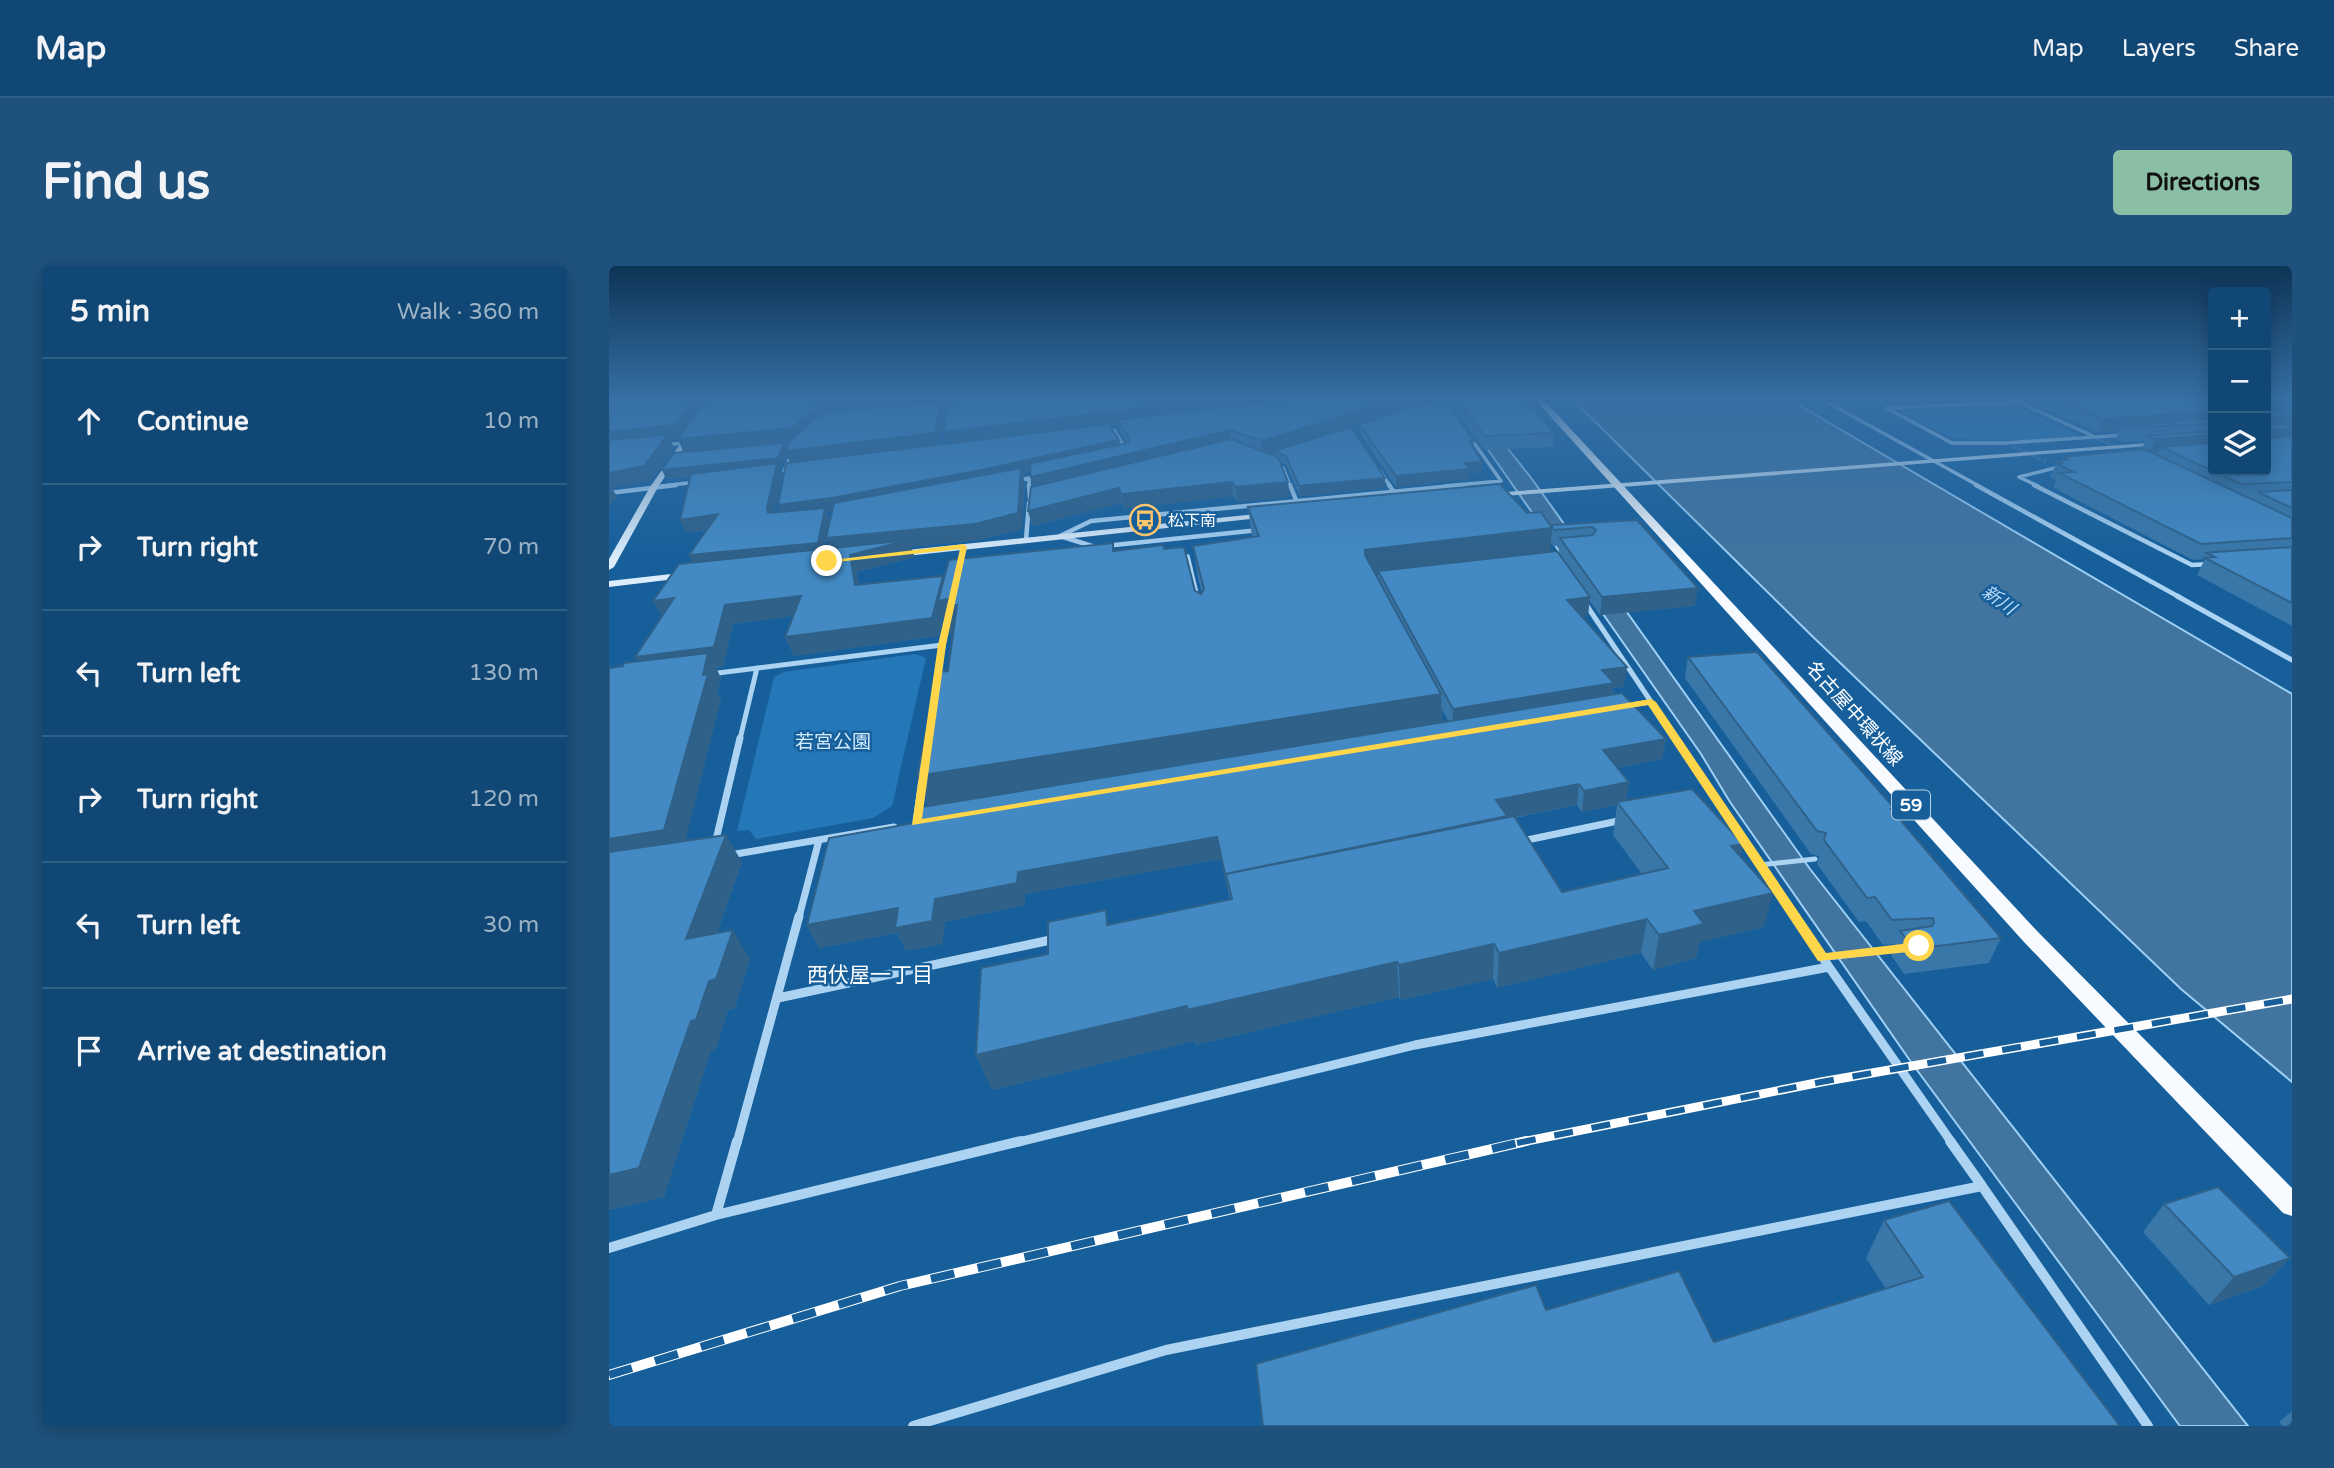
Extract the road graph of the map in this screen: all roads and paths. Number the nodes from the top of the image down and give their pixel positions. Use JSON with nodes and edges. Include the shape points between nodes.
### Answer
{"nodes":[{"id":1,"x":679,"y":451,"type":"edge"},
{"id":2,"x":794,"y":451,"type":"edge"},
{"id":3,"x":1127,"y":451,"type":"edge"},
{"id":4,"x":1480,"y":451,"type":"edge"},
{"id":5,"x":1587,"y":451,"type":"edge"},
{"id":6,"x":1915,"y":451,"type":"edge"},
{"id":7,"x":2065,"y":451,"type":"edge"},
{"id":8,"x":1116,"y":456,"type":"edge"},
{"id":9,"x":688,"y":457,"type":"edge"},
{"id":10,"x":674,"y":458,"type":"junction"},
{"id":11,"x":1373,"y":461,"type":"edge"},
{"id":12,"x":1933,"y":461,"type":"junction"},
{"id":13,"x":2047,"y":463,"type":"tunnel mouth"},
{"id":14,"x":1274,"y":464,"type":"edge"},
{"id":15,"x":2067,"y":465,"type":"edge"},
{"id":16,"x":2055,"y":467,"type":"junction"},
{"id":17,"x":1035,"y":474,"type":"edge"},
{"id":18,"x":1029,"y":478,"type":"junction"},
{"id":19,"x":706,"y":481,"type":"edge"},
{"id":20,"x":785,"y":483,"type":"edge"},
{"id":21,"x":1002,"y":484,"type":"edge"},
{"id":22,"x":1618,"y":484,"type":"junction"},
{"id":23,"x":654,"y":487,"type":"junction"},
{"id":24,"x":1393,"y":491,"type":"junction"},
{"id":25,"x":609,"y":493,"type":"edge"},
{"id":26,"x":1043,"y":494,"type":"edge"},
{"id":27,"x":1481,"y":496,"type":"edge"},
{"id":28,"x":1030,"y":498,"type":"junction"},
{"id":29,"x":1296,"y":500,"type":"junction"},
{"id":30,"x":1281,"y":514,"type":"edge"},
{"id":31,"x":1271,"y":528,"type":"edge"},
{"id":32,"x":1059,"y":536,"type":"junction"},
{"id":33,"x":1026,"y":540,"type":"junction"},
{"id":34,"x":964,"y":547,"type":"junction"},
{"id":35,"x":887,"y":554,"type":"edge"},
{"id":36,"x":1174,"y":557,"type":"edge"},
{"id":37,"x":2217,"y":563,"type":"edge"},
{"id":38,"x":609,"y":567,"type":"edge"},
{"id":39,"x":959,"y":569,"type":"edge"},
{"id":40,"x":705,"y":574,"type":"edge"},
{"id":41,"x":609,"y":584,"type":"edge"},
{"id":42,"x":1581,"y":596,"type":"edge"},
{"id":43,"x":1199,"y":601,"type":"edge"},
{"id":44,"x":950,"y":607,"type":"edge"},
{"id":45,"x":942,"y":645,"type":"junction"},
{"id":46,"x":2292,"y":660,"type":"edge"},
{"id":47,"x":757,"y":668,"type":"junction"},
{"id":48,"x":703,"y":674,"type":"edge"},
{"id":49,"x":934,"y":700,"type":"edge"},
{"id":50,"x":1651,"y":702,"type":"junction"},
{"id":51,"x":1611,"y":709,"type":"edge"},
{"id":52,"x":924,"y":768,"type":"edge"},
{"id":53,"x":1717,"y":800,"type":"junction"},
{"id":54,"x":1703,"y":803,"type":"edge"},
{"id":55,"x":1636,"y":817,"type":"edge"},
{"id":56,"x":930,"y":821,"type":"edge"},
{"id":57,"x":916,"y":823,"type":"junction"},
{"id":58,"x":819,"y":840,"type":"junction"},
{"id":59,"x":1515,"y":842,"type":"edge"},
{"id":60,"x":725,"y":856,"type":"edge"},
{"id":61,"x":712,"y":858,"type":"edge"},
{"id":62,"x":1815,"y":859,"type":"dead end"},
{"id":63,"x":1761,"y":865,"type":"junction"},
{"id":64,"x":1065,"y":937,"type":"edge"},
{"id":65,"x":1908,"y":948,"type":"edge"},
{"id":66,"x":1826,"y":962,"type":"junction"},
{"id":67,"x":778,"y":998,"type":"junction"},
{"id":68,"x":1982,"y":1186,"type":"junction"},
{"id":69,"x":2292,"y":1205,"type":"edge"},
{"id":70,"x":716,"y":1215,"type":"junction"},
{"id":71,"x":609,"y":1248,"type":"edge"},
{"id":72,"x":913,"y":1426,"type":"edge"},
{"id":73,"x":2148,"y":1426,"type":"edge"}],
"edges":[{"from":1,"to":10,"type":"street"},
{"from":2,"to":20,"type":"street","via":[[784,471]]},
{"from":3,"to":8,"type":"street"},
{"from":4,"to":24,"type":"street","via":[[1501,481]]},
{"from":5,"to":22,"type":"main road","name":"名古屋中環状線","number":"59"},
{"from":6,"to":12,"type":"street"},
{"from":7,"to":12,"type":"street"},
{"from":9,"to":10,"type":"street"},
{"from":10,"to":23,"type":"street"},
{"from":11,"to":24,"type":"street"},
{"from":12,"to":22,"type":"street"},
{"from":12,"to":46,"type":"street"},
{"from":13,"to":16,"type":"street"},
{"from":14,"to":29,"type":"street","via":[[1283,468]]},
{"from":15,"to":16,"type":"street"},
{"from":16,"to":37,"type":"street","via":[[2019,477],[2192,565]]},
{"from":17,"to":18,"type":"street"},
{"from":18,"to":21,"type":"street"},
{"from":18,"to":28,"type":"street"},
{"from":19,"to":23,"type":"street"},
{"from":22,"to":27,"type":"street"},
{"from":22,"to":69,"type":"main road","name":"名古屋中環状線","number":"59","via":[[2031,937]]},
{"from":23,"to":25,"type":"street"},
{"from":23,"to":38,"type":"street"},
{"from":24,"to":29,"type":"street"},
{"from":26,"to":28,"type":"street"},
{"from":28,"to":33,"type":"street"},
{"from":29,"to":32,"type":"street","via":[[1091,521]]},
{"from":30,"to":32,"type":"street"},
{"from":31,"to":32,"type":"street","via":[[1095,547]]},
{"from":32,"to":33,"type":"street"},
{"from":33,"to":34,"type":"street"},
{"from":34,"to":35,"type":"street"},
{"from":34,"to":39,"type":"street"},
{"from":36,"to":43,"type":"lane","via":[[1188,555]]},
{"from":40,"to":41,"type":"street"},
{"from":42,"to":50,"type":"street"},
{"from":44,"to":45,"type":"street"},
{"from":45,"to":47,"type":"street"},
{"from":45,"to":49,"type":"street"},
{"from":47,"to":48,"type":"street"},
{"from":47,"to":61,"type":"street"},
{"from":50,"to":51,"type":"street"},
{"from":50,"to":53,"type":"street"},
{"from":52,"to":57,"type":"street"},
{"from":53,"to":54,"type":"street"},
{"from":53,"to":63,"type":"street"},
{"from":55,"to":59,"type":"street"},
{"from":56,"to":57,"type":"street"},
{"from":57,"to":58,"type":"street"},
{"from":58,"to":60,"type":"street"},
{"from":58,"to":67,"type":"street"},
{"from":62,"to":63,"type":"lane"},
{"from":63,"to":66,"type":"street"},
{"from":64,"to":67,"type":"street"},
{"from":65,"to":66,"type":"lane"},
{"from":66,"to":68,"type":"street"},
{"from":66,"to":70,"type":"street","via":[[1415,1045]]},
{"from":67,"to":70,"type":"street"},
{"from":68,"to":72,"type":"street","via":[[1166,1350]]},
{"from":68,"to":73,"type":"street"},
{"from":70,"to":71,"type":"street"}]}
